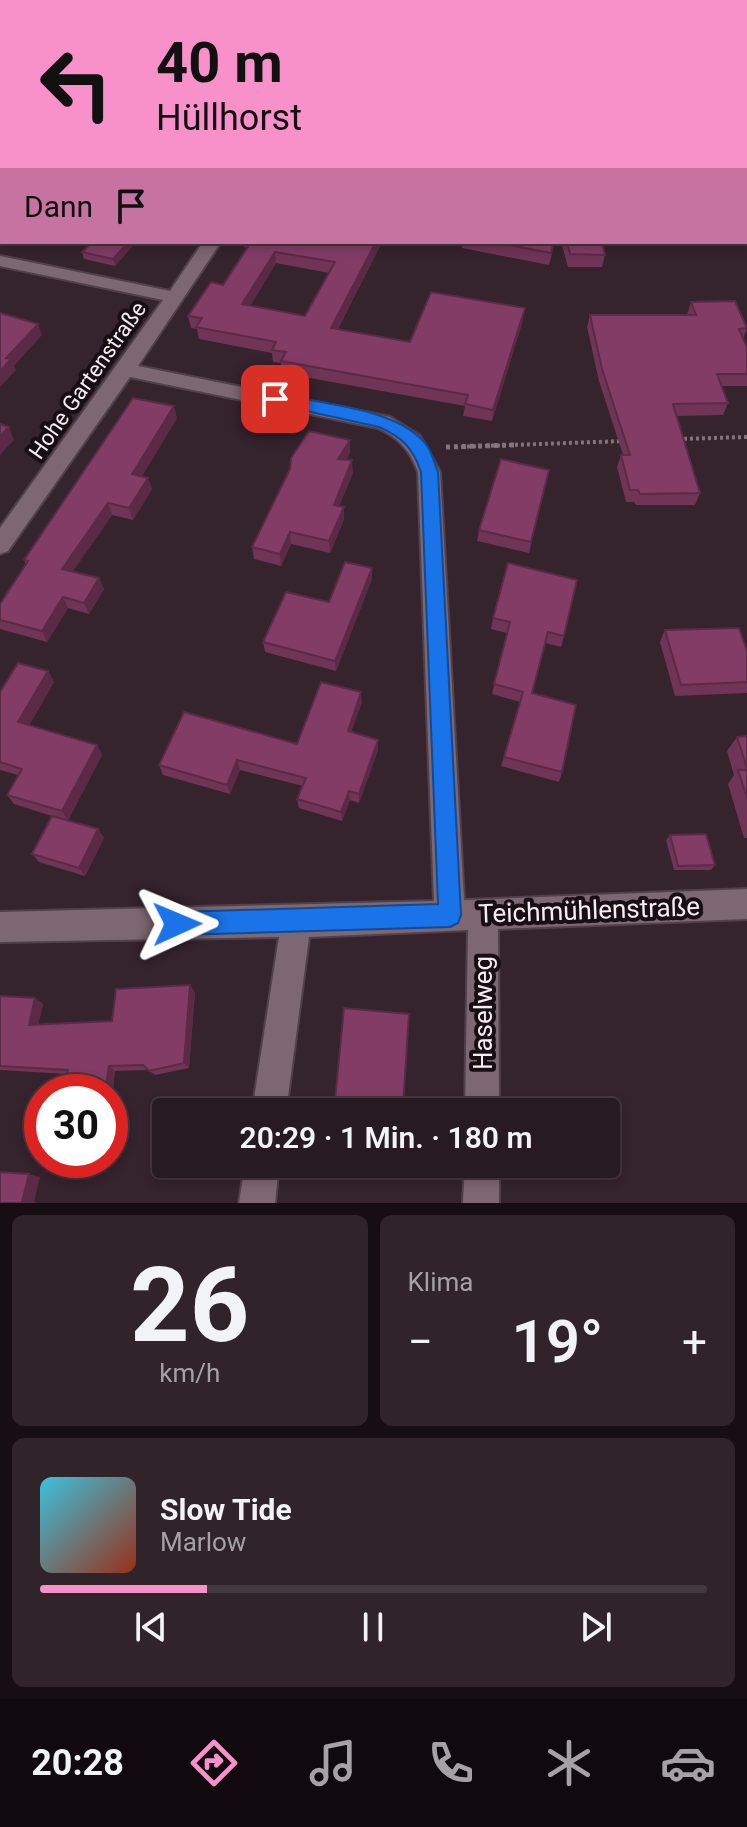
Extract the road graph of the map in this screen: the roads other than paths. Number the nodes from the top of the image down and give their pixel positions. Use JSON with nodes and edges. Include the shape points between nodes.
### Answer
{"nodes":[{"id":1,"x":211,"y":244,"type":"edge"},
{"id":2,"x":0,"y":261,"type":"edge"},
{"id":3,"x":174,"y":297,"type":"junction"},
{"id":4,"x":125,"y":370,"type":"junction"},
{"id":5,"x":0,"y":545,"type":"edge"},
{"id":6,"x":747,"y":904,"type":"edge"},
{"id":7,"x":483,"y":914,"type":"junction"},
{"id":8,"x":450,"y":915,"type":"junction"},
{"id":9,"x":296,"y":922,"type":"junction"},
{"id":10,"x":0,"y":927,"type":"edge"},
{"id":11,"x":271,"y":1098,"type":"edge"},
{"id":12,"x":482,"y":1098,"type":"edge"},
{"id":13,"x":260,"y":1178,"type":"edge"},
{"id":14,"x":482,"y":1178,"type":"edge"},
{"id":15,"x":257,"y":1203,"type":"edge"},
{"id":16,"x":481,"y":1203,"type":"edge"}],
"edges":[{"from":1,"to":3,"type":"street","name":"Hohe Gartenstraße"},
{"from":2,"to":3,"type":"street"},
{"from":3,"to":4,"type":"street","name":"Hohe Gartenstraße"},
{"from":4,"to":5,"type":"street","name":"Hohe Gartenstraße"},
{"from":4,"to":8,"type":"street","via":[[383,422],[421,448],[429,472]]},
{"from":6,"to":7,"type":"street","name":"Teichmühlenstraße"},
{"from":7,"to":8,"type":"street","name":"Teichmühlenstraße"},
{"from":7,"to":12,"type":"street","name":"Haselweg"},
{"from":8,"to":9,"type":"street","name":"Teichmühlenstraße"},
{"from":9,"to":10,"type":"street","name":"Teichmühlenstraße"},
{"from":9,"to":11,"type":"street"},
{"from":13,"to":15,"type":"street"},
{"from":14,"to":16,"type":"street"}]}
